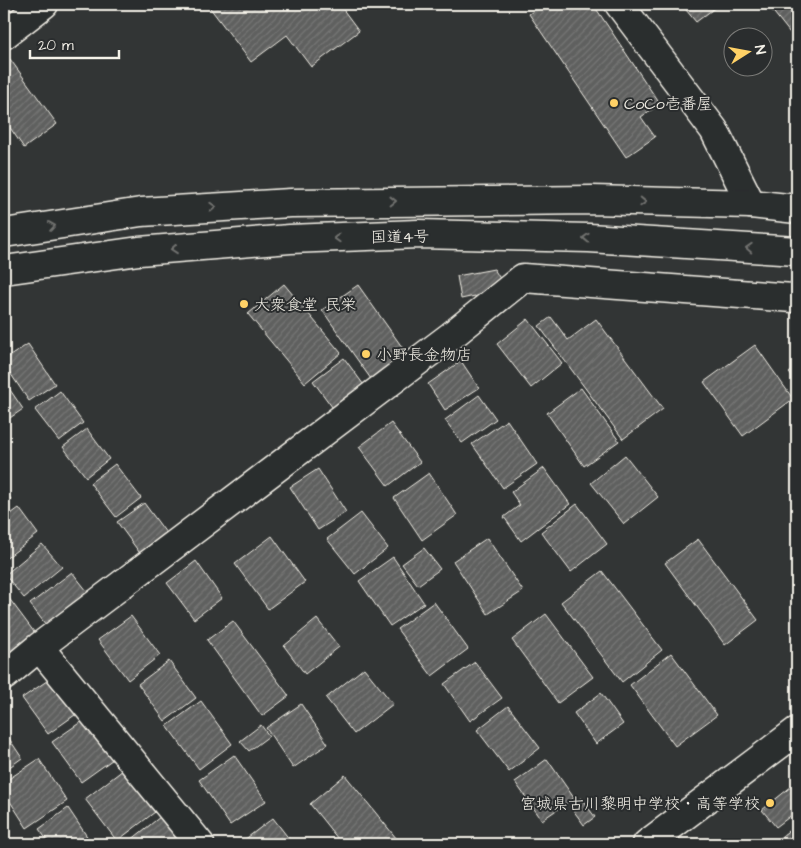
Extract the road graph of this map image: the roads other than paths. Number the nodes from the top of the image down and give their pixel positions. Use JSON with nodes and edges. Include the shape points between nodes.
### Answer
{"nodes":[{"id":1,"x":44,"y":4,"type":"edge"},
{"id":2,"x":619,"y":4,"type":"edge"},
{"id":3,"x":4,"y":35,"type":"edge"},
{"id":4,"x":751,"y":204,"type":"junction"},
{"id":5,"x":797,"y":209,"type":"edge"},
{"id":6,"x":4,"y":233,"type":"edge"},
{"id":7,"x":796,"y":252,"type":"edge"},
{"id":8,"x":4,"y":270,"type":"edge"},
{"id":9,"x":797,"y":296,"type":"edge"},
{"id":10,"x":39,"y":647,"type":"junction"},
{"id":11,"x":4,"y":676,"type":"edge"},
{"id":12,"x":797,"y":732,"type":"edge"},
{"id":13,"x":200,"y":844,"type":"edge"},
{"id":14,"x":647,"y":844,"type":"edge"}],
"edges":[{"from":1,"to":3,"type":"main road"},
{"from":2,"to":4,"type":"main road","via":[[714,130]]},
{"from":4,"to":5,"type":"main road"},
{"from":6,"to":4,"type":"main road","one_way":true,"via":[[141,212],[291,203],[592,200]]},
{"from":7,"to":8,"type":"main road","name":"国道4号","one_way":true,"via":[[589,238],[418,234],[290,239],[139,251]]},
{"from":9,"to":10,"type":"main road","via":[[523,278]]},
{"from":10,"to":11,"type":"main road"},
{"from":10,"to":13,"type":"main road"},
{"from":12,"to":14,"type":"main road"}]}
